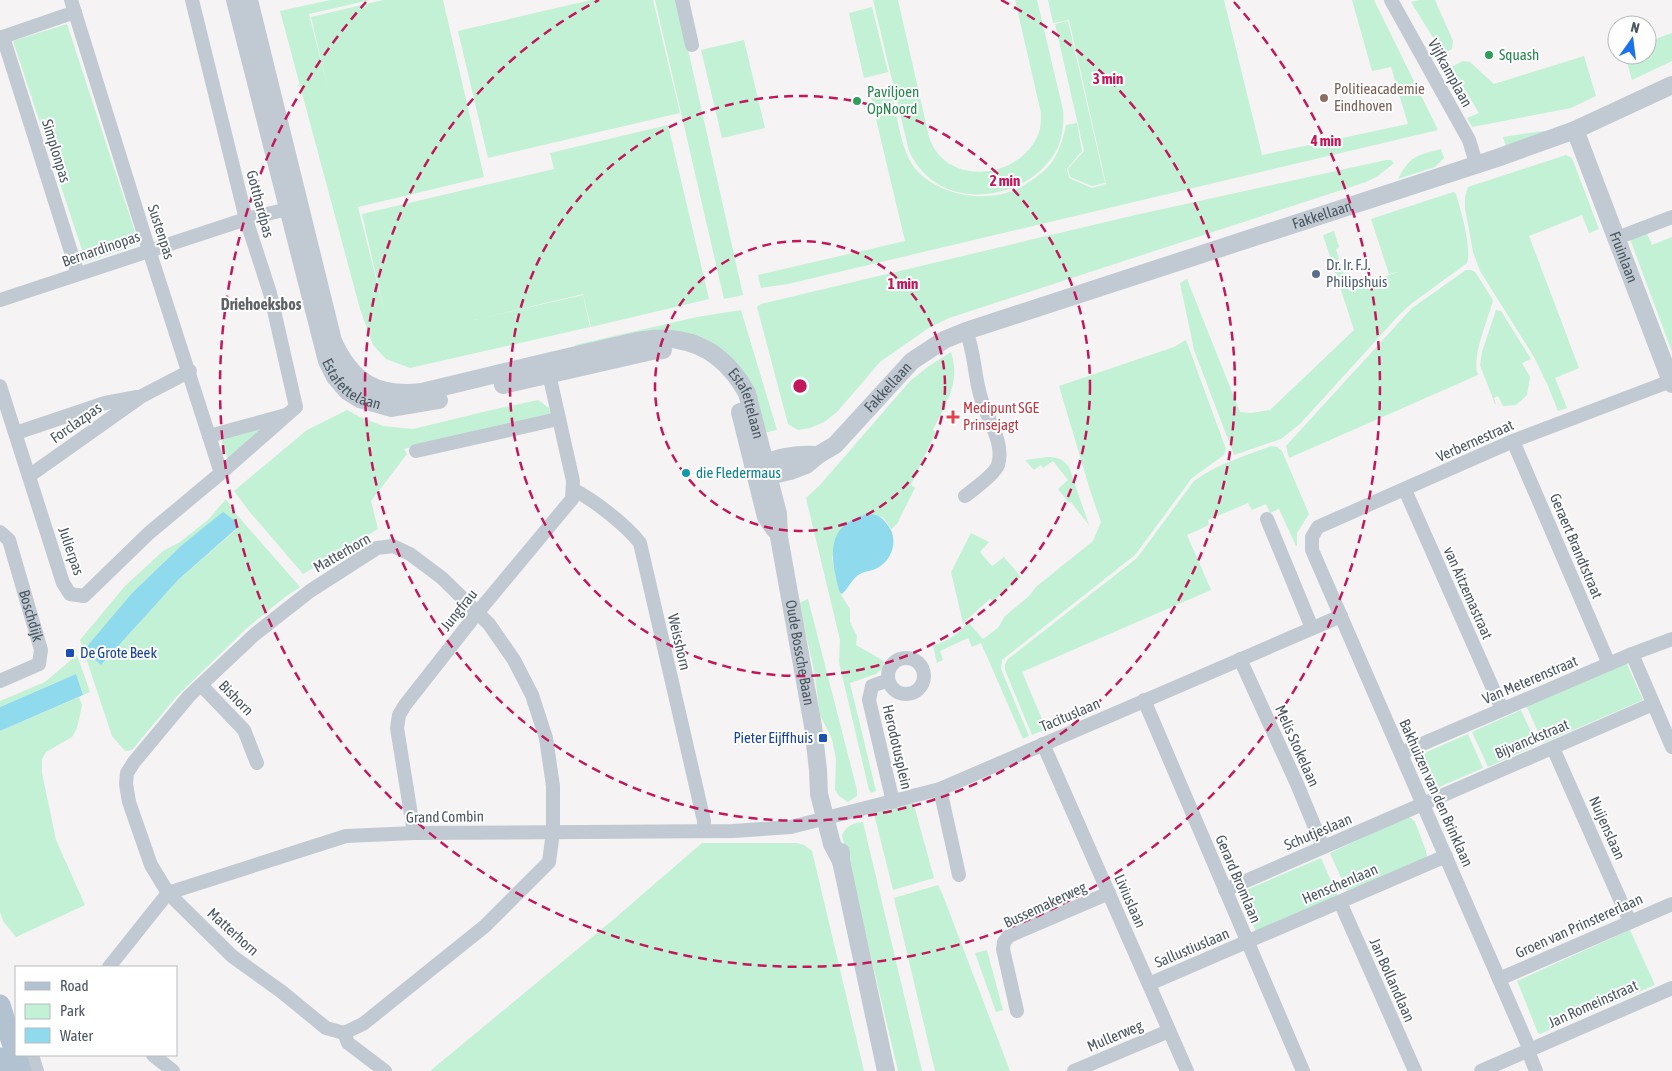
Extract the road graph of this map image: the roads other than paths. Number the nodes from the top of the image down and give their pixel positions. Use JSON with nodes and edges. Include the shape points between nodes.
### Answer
{"nodes":[{"id":1,"x":192,"y":0,"type":"edge"},
{"id":2,"x":235,"y":0,"type":"edge"},
{"id":3,"x":249,"y":0,"type":"edge"},
{"id":4,"x":682,"y":0,"type":"edge"},
{"id":5,"x":1391,"y":0,"type":"edge"},
{"id":6,"x":73,"y":6,"type":"edge"},
{"id":7,"x":2,"y":37,"type":"edge"},
{"id":8,"x":692,"y":45,"type":"dead end"},
{"id":9,"x":1672,"y":85,"type":"edge"},
{"id":10,"x":1575,"y":130,"type":"junction"},
{"id":11,"x":1476,"y":164,"type":"junction"},
{"id":12,"x":293,"y":207,"type":"junction"},
{"id":13,"x":1672,"y":217,"type":"edge"},
{"id":14,"x":246,"y":219,"type":"junction"},
{"id":15,"x":1617,"y":238,"type":"junction"},
{"id":16,"x":149,"y":250,"type":"junction"},
{"id":17,"x":78,"y":274,"type":"junction"},
{"id":18,"x":0,"y":300,"type":"edge"},
{"id":19,"x":966,"y":331,"type":"junction"},
{"id":20,"x":548,"y":369,"type":"junction"},
{"id":21,"x":190,"y":371,"type":"junction"},
{"id":22,"x":1671,"y":376,"type":"edge"},
{"id":23,"x":0,"y":386,"type":"edge"},
{"id":24,"x":142,"y":396,"type":"junction"},
{"id":25,"x":289,"y":414,"type":"junction"},
{"id":26,"x":558,"y":419,"type":"junction"},
{"id":27,"x":16,"y":433,"type":"junction"},
{"id":28,"x":209,"y":436,"type":"junction"},
{"id":29,"x":1513,"y":441,"type":"junction"},
{"id":30,"x":416,"y":451,"type":"dead end"},
{"id":31,"x":762,"y":470,"type":"junction"},
{"id":32,"x":221,"y":473,"type":"junction"},
{"id":33,"x":29,"y":476,"type":"junction"},
{"id":34,"x":574,"y":490,"type":"junction"},
{"id":35,"x":1405,"y":490,"type":"junction"},
{"id":36,"x":965,"y":496,"type":"dead end"},
{"id":37,"x":1267,"y":519,"type":"dead end"},
{"id":38,"x":0,"y":532,"type":"edge"},
{"id":39,"x":1312,"y":550,"type":"joint"},
{"id":40,"x":478,"y":612,"type":"junction"},
{"id":41,"x":1341,"y":616,"type":"junction"},
{"id":42,"x":1312,"y":628,"type":"junction"},
{"id":43,"x":1672,"y":639,"type":"edge"},
{"id":44,"x":1632,"y":654,"type":"junction"},
{"id":45,"x":1240,"y":659,"type":"junction"},
{"id":46,"x":1608,"y":664,"type":"junction"},
{"id":47,"x":0,"y":681,"type":"edge"},
{"id":48,"x":888,"y":682,"type":"dead end"},
{"id":49,"x":200,"y":685,"type":"junction"},
{"id":50,"x":1144,"y":700,"type":"junction"},
{"id":51,"x":1653,"y":704,"type":"junction"},
{"id":52,"x":1502,"y":709,"type":"junction"},
{"id":53,"x":1043,"y":744,"type":"junction"},
{"id":54,"x":1672,"y":747,"type":"edge"},
{"id":55,"x":1553,"y":748,"type":"junction"},
{"id":56,"x":1401,"y":753,"type":"junction"},
{"id":57,"x":256,"y":762,"type":"dead end"},
{"id":58,"x":940,"y":789,"type":"junction"},
{"id":59,"x":893,"y":802,"type":"junction"},
{"id":60,"x":1423,"y":804,"type":"junction"},
{"id":61,"x":830,"y":818,"type":"junction"},
{"id":62,"x":704,"y":831,"type":"junction"},
{"id":63,"x":553,"y":832,"type":"junction"},
{"id":64,"x":414,"y":833,"type":"junction"},
{"id":65,"x":1323,"y":847,"type":"junction"},
{"id":66,"x":1446,"y":856,"type":"junction"},
{"id":67,"x":959,"y":875,"type":"dead end"},
{"id":68,"x":1225,"y":890,"type":"junction"},
{"id":69,"x":168,"y":893,"type":"junction"},
{"id":70,"x":1109,"y":893,"type":"junction"},
{"id":71,"x":1340,"y":902,"type":"junction"},
{"id":72,"x":1672,"y":904,"type":"edge"},
{"id":73,"x":1630,"y":922,"type":"junction"},
{"id":74,"x":1247,"y":941,"type":"junction"},
{"id":75,"x":110,"y":966,"type":"edge"},
{"id":76,"x":1499,"y":979,"type":"junction"},
{"id":77,"x":1149,"y":984,"type":"junction"},
{"id":78,"x":1672,"y":988,"type":"edge"},
{"id":79,"x":0,"y":1001,"type":"edge"},
{"id":80,"x":0,"y":1005,"type":"edge"},
{"id":81,"x":1017,"y":1010,"type":"dead end"},
{"id":82,"x":15,"y":1016,"type":"edge"},
{"id":83,"x":1169,"y":1031,"type":"junction"},
{"id":84,"x":344,"y":1033,"type":"junction"},
{"id":85,"x":1529,"y":1050,"type":"junction"},
{"id":86,"x":15,"y":1052,"type":"edge"},
{"id":87,"x":16,"y":1056,"type":"edge"},
{"id":88,"x":32,"y":1056,"type":"edge"},
{"id":89,"x":154,"y":1056,"type":"edge"},
{"id":90,"x":0,"y":1058,"type":"edge"},
{"id":91,"x":4,"y":1071,"type":"edge"},
{"id":92,"x":21,"y":1071,"type":"edge"},
{"id":93,"x":37,"y":1071,"type":"edge"},
{"id":94,"x":173,"y":1071,"type":"edge"},
{"id":95,"x":384,"y":1071,"type":"edge"},
{"id":96,"x":886,"y":1071,"type":"edge"},
{"id":97,"x":1074,"y":1071,"type":"edge"},
{"id":98,"x":1187,"y":1071,"type":"edge"},
{"id":99,"x":1303,"y":1071,"type":"edge"},
{"id":100,"x":1415,"y":1071,"type":"edge"},
{"id":101,"x":1481,"y":1071,"type":"edge"},
{"id":102,"x":1536,"y":1071,"type":"edge"}],
"edges":[{"from":1,"to":14,"type":"street","name":"Gotthardpas"},
{"from":2,"to":12,"type":"street","name":"Estafettelaan"},
{"from":3,"to":12,"type":"street","name":"Estafettelaan"},
{"from":4,"to":8,"type":"street"},
{"from":5,"to":11,"type":"street","name":"Vijfkamplaan","via":[[1469,140]]},
{"from":6,"to":7,"type":"street"},
{"from":6,"to":16,"type":"street","name":"Sustenpas"},
{"from":7,"to":17,"type":"street","name":"Simplonpas"},
{"from":9,"to":10,"type":"street","name":"Fakkellaan"},
{"from":10,"to":11,"type":"street","name":"Fakkellaan"},
{"from":10,"to":15,"type":"street","name":"Fruinlaan"},
{"from":11,"to":19,"type":"street","name":"Fakkellaan"},
{"from":12,"to":14,"type":"street","name":"Bernardinopas"},
{"from":12,"to":20,"type":"street","name":"Estafettelaan","via":[[327,362],[347,391],[360,399],[392,408],[424,404]]},
{"from":13,"to":15,"type":"street"},
{"from":14,"to":16,"type":"street","name":"Bernardinopas"},
{"from":14,"to":25,"type":"street","name":"Gotthardpas","via":[[270,293],[296,407]]},
{"from":15,"to":22,"type":"street","name":"Fruinlaan"},
{"from":16,"to":17,"type":"street","name":"Bernardinopas"},
{"from":16,"to":21,"type":"street","name":"Sustenpas"},
{"from":17,"to":18,"type":"street","name":"Bernardinopas"},
{"from":19,"to":31,"type":"street","name":"Fakkellaan","via":[[944,340],[912,361],[836,445],[818,455],[803,454]]},
{"from":19,"to":36,"type":"street","via":[[981,398],[1000,458],[998,468]]},
{"from":20,"to":26,"type":"street"},
{"from":20,"to":31,"type":"street","name":"Estafettelaan","via":[[669,349],[692,353],[720,371],[736,395]]},
{"from":21,"to":24,"type":"street","name":"Forclazpas"},
{"from":21,"to":28,"type":"street","name":"Sustenpas"},
{"from":22,"to":29,"type":"street","name":"Verbernestraat"},
{"from":23,"to":27,"type":"street","name":"Julierpas"},
{"from":24,"to":27,"type":"street","name":"Forclazpas","via":[[105,404]]},
{"from":24,"to":33,"type":"street","name":"Forclazpas"},
{"from":25,"to":28,"type":"street"},
{"from":25,"to":32,"type":"street"},
{"from":26,"to":30,"type":"street"},
{"from":26,"to":34,"type":"street"},
{"from":27,"to":33,"type":"street","name":"Julierpas"},
{"from":28,"to":32,"type":"street","name":"Sustenpas"},
{"from":29,"to":35,"type":"street","name":"Verbernestraat"},
{"from":29,"to":46,"type":"street","name":"Geraert Brandtstraat"},
{"from":31,"to":61,"type":"street","name":"Oude Bossche Baan","via":[[778,514],[779,537],[804,671],[819,794]]},
{"from":32,"to":33,"type":"street","name":"Julierpas","via":[[149,533],[84,596],[70,594],[63,583]]},
{"from":34,"to":40,"type":"street","name":"Jungfrau","via":[[572,499]]},
{"from":34,"to":62,"type":"street","name":"Weisshorn","via":[[586,496],[640,543]]},
{"from":35,"to":39,"type":"street","name":"Verbernestraat","via":[[1318,527],[1312,537]]},
{"from":35,"to":52,"type":"street","name":"van Aitzemastraat"},
{"from":37,"to":42,"type":"street"},
{"from":38,"to":47,"type":"street","name":"Boschdijk","via":[[9,540],[41,650],[39,664]]},
{"from":39,"to":41,"type":"street","name":"Bakhuizen van den Brinklaan"},
{"from":40,"to":49,"type":"street","name":"Matterhorn","via":[[442,578],[410,554],[393,546],[377,548],[291,604]]},
{"from":40,"to":63,"type":"street","name":"Matterhorn","via":[[514,660],[532,695],[546,738],[553,786]]},
{"from":40,"to":64,"type":"street","name":"Jungfrau","via":[[398,715],[397,728]]},
{"from":41,"to":42,"type":"street","name":"Tacituslaan"},
{"from":41,"to":56,"type":"street","name":"Bakhuizen van den Brinklaan"},
{"from":42,"to":45,"type":"street","name":"Tacituslaan"},
{"from":43,"to":44,"type":"street","name":"Van Meterenstraat"},
{"from":44,"to":46,"type":"street","name":"Van Meterenstraat"},
{"from":44,"to":51,"type":"street"},
{"from":45,"to":50,"type":"street","name":"Tacituslaan"},
{"from":45,"to":65,"type":"street","name":"Melis Stokelaan"},
{"from":46,"to":52,"type":"street","name":"Van Meterenstraat"},
{"from":48,"to":59,"type":"street","name":"Herodotusplein","via":[[872,686],[869,700]]},
{"from":49,"to":57,"type":"street","name":"Bishorn","via":[[244,730]]},
{"from":49,"to":69,"type":"street","name":"Matterhorn","via":[[127,774],[129,802],[151,865]]},
{"from":50,"to":53,"type":"street","name":"Tacituslaan"},
{"from":50,"to":68,"type":"street","name":"Gerard Bromlaan"},
{"from":51,"to":54,"type":"street"},
{"from":51,"to":55,"type":"street","name":"Bijvanckstraat"},
{"from":52,"to":56,"type":"street","name":"Van Meterenstraat"},
{"from":53,"to":58,"type":"street","name":"Tacituslaan"},
{"from":53,"to":70,"type":"street","name":"Liviuslaan"},
{"from":55,"to":60,"type":"street","name":"Bijvanckstraat"},
{"from":55,"to":73,"type":"street","name":"Nuijenslaan"},
{"from":56,"to":60,"type":"street","name":"Bakhuizen van den Brinklaan"},
{"from":58,"to":59,"type":"street","name":"Tacituslaan"},
{"from":58,"to":67,"type":"street"},
{"from":59,"to":61,"type":"street","name":"Tacituslaan"},
{"from":60,"to":65,"type":"street","name":"Schutjeslaan"},
{"from":60,"to":66,"type":"street","name":"Bakhuizen van den Brinklaan"},
{"from":61,"to":62,"type":"street","name":"Grand Combin","via":[[792,827]]},
{"from":61,"to":96,"type":"street","name":"Oude Bossche Baan","via":[[832,844],[841,861]]},
{"from":62,"to":63,"type":"street","name":"Grand Combin"},
{"from":63,"to":64,"type":"street","name":"Grand Combin"},
{"from":63,"to":84,"type":"street","name":"Matterhorn","via":[[549,862],[485,926],[362,1024]]},
{"from":64,"to":69,"type":"street","name":"Grand Combin","via":[[346,836]]},
{"from":65,"to":68,"type":"street","name":"Schutjeslaan"},
{"from":66,"to":71,"type":"street","name":"Henschenlaan"},
{"from":66,"to":76,"type":"street","name":"Bakhuizen van den Brinklaan"},
{"from":68,"to":74,"type":"street","name":"Gerard Bromlaan"},
{"from":69,"to":75,"type":"street"},
{"from":69,"to":84,"type":"street","name":"Matterhorn","via":[[232,956],[326,1028]]},
{"from":70,"to":77,"type":"street","name":"Liviuslaan"},
{"from":70,"to":81,"type":"street","name":"Bussemakerweg","via":[[1009,936],[1004,942]]},
{"from":71,"to":74,"type":"street","name":"Henschenlaan"},
{"from":71,"to":100,"type":"street","name":"Jan Bollandlaan"},
{"from":72,"to":73,"type":"street","name":"Groen van Prinstererlaan"},
{"from":73,"to":76,"type":"street","name":"Groen van Prinstererlaan"},
{"from":74,"to":77,"type":"street","name":"Sallustiuslaan"},
{"from":74,"to":99,"type":"street","name":"Gerard Bromlaan"},
{"from":76,"to":85,"type":"street","name":"Bakhuizen van den Brinklaan"},
{"from":77,"to":83,"type":"street","name":"Liviuslaan"},
{"from":78,"to":85,"type":"street","name":"Jan Romeinstraat"},
{"from":79,"to":82,"type":"street"},
{"from":80,"to":86,"type":"main road"},
{"from":83,"to":97,"type":"street","name":"Mullerweg"},
{"from":83,"to":98,"type":"street","name":"Liviuslaan"},
{"from":84,"to":95,"type":"street","name":"Matterhorn","via":[[348,1043]]},
{"from":85,"to":101,"type":"street","name":"Jan Romeinstraat"},
{"from":85,"to":102,"type":"street","name":"Bakhuizen van den Brinklaan"},
{"from":87,"to":92,"type":"main road"},
{"from":88,"to":93,"type":"street"},
{"from":89,"to":94,"type":"street"},
{"from":90,"to":91,"type":"main road"}]}
